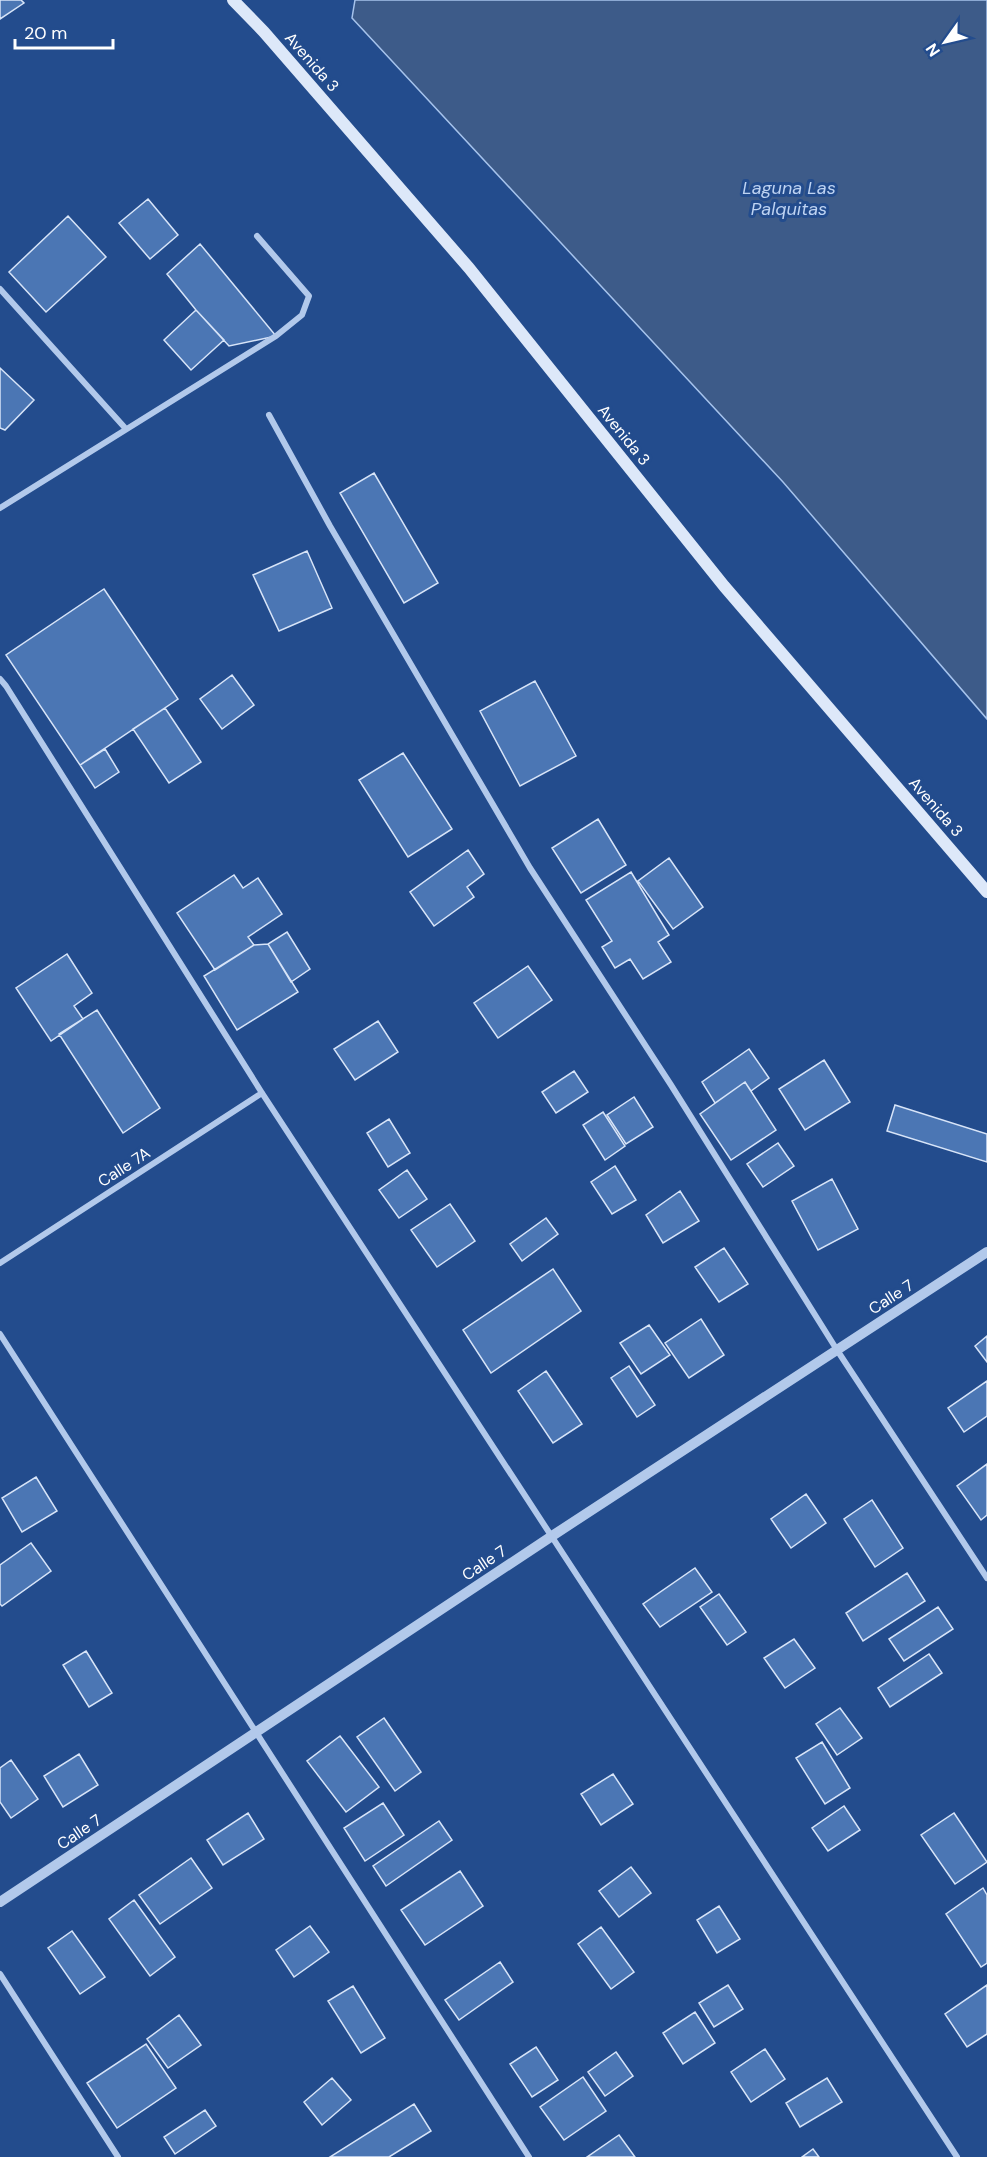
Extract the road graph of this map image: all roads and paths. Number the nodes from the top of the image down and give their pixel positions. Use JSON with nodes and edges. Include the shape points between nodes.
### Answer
{"nodes":[{"id":1,"x":233,"y":0,"type":"edge"},
{"id":2,"x":257,"y":236,"type":"dead end"},
{"id":3,"x":0,"y":289,"type":"edge"},
{"id":4,"x":269,"y":415,"type":"dead end"},
{"id":5,"x":126,"y":429,"type":"junction"},
{"id":6,"x":0,"y":508,"type":"edge"},
{"id":7,"x":0,"y":679,"type":"edge"},
{"id":8,"x":987,"y":892,"type":"edge"},
{"id":9,"x":262,"y":1093,"type":"junction"},
{"id":10,"x":987,"y":1252,"type":"edge"},
{"id":11,"x":0,"y":1263,"type":"edge"},
{"id":12,"x":0,"y":1334,"type":"edge"},
{"id":13,"x":837,"y":1350,"type":"junction"},
{"id":14,"x":552,"y":1536,"type":"junction"},
{"id":15,"x":987,"y":1578,"type":"edge"},
{"id":16,"x":256,"y":1732,"type":"junction"},
{"id":17,"x":0,"y":1902,"type":"edge"},
{"id":18,"x":0,"y":1974,"type":"edge"},
{"id":19,"x":118,"y":2157,"type":"edge"},
{"id":20,"x":529,"y":2157,"type":"edge"},
{"id":21,"x":957,"y":2157,"type":"edge"}],
"edges":[{"from":1,"to":8,"type":"main road","name":"Avenida 3","via":[[469,268],[724,586]]},
{"from":2,"to":5,"type":"street","via":[[309,296],[302,315],[276,336]]},
{"from":3,"to":5,"type":"street"},
{"from":4,"to":13,"type":"street","via":[[530,868]]},
{"from":5,"to":6,"type":"street"},
{"from":7,"to":9,"type":"street"},
{"from":9,"to":11,"type":"street","name":"Calle 7A"},
{"from":9,"to":14,"type":"street"},
{"from":10,"to":13,"type":"street","name":"Calle 7"},
{"from":12,"to":16,"type":"street"},
{"from":13,"to":14,"type":"street","name":"Calle 7"},
{"from":13,"to":15,"type":"street"},
{"from":14,"to":16,"type":"street","name":"Calle 7"},
{"from":14,"to":21,"type":"street"},
{"from":16,"to":17,"type":"street","name":"Calle 7"},
{"from":16,"to":20,"type":"street"},
{"from":18,"to":19,"type":"street"}]}
